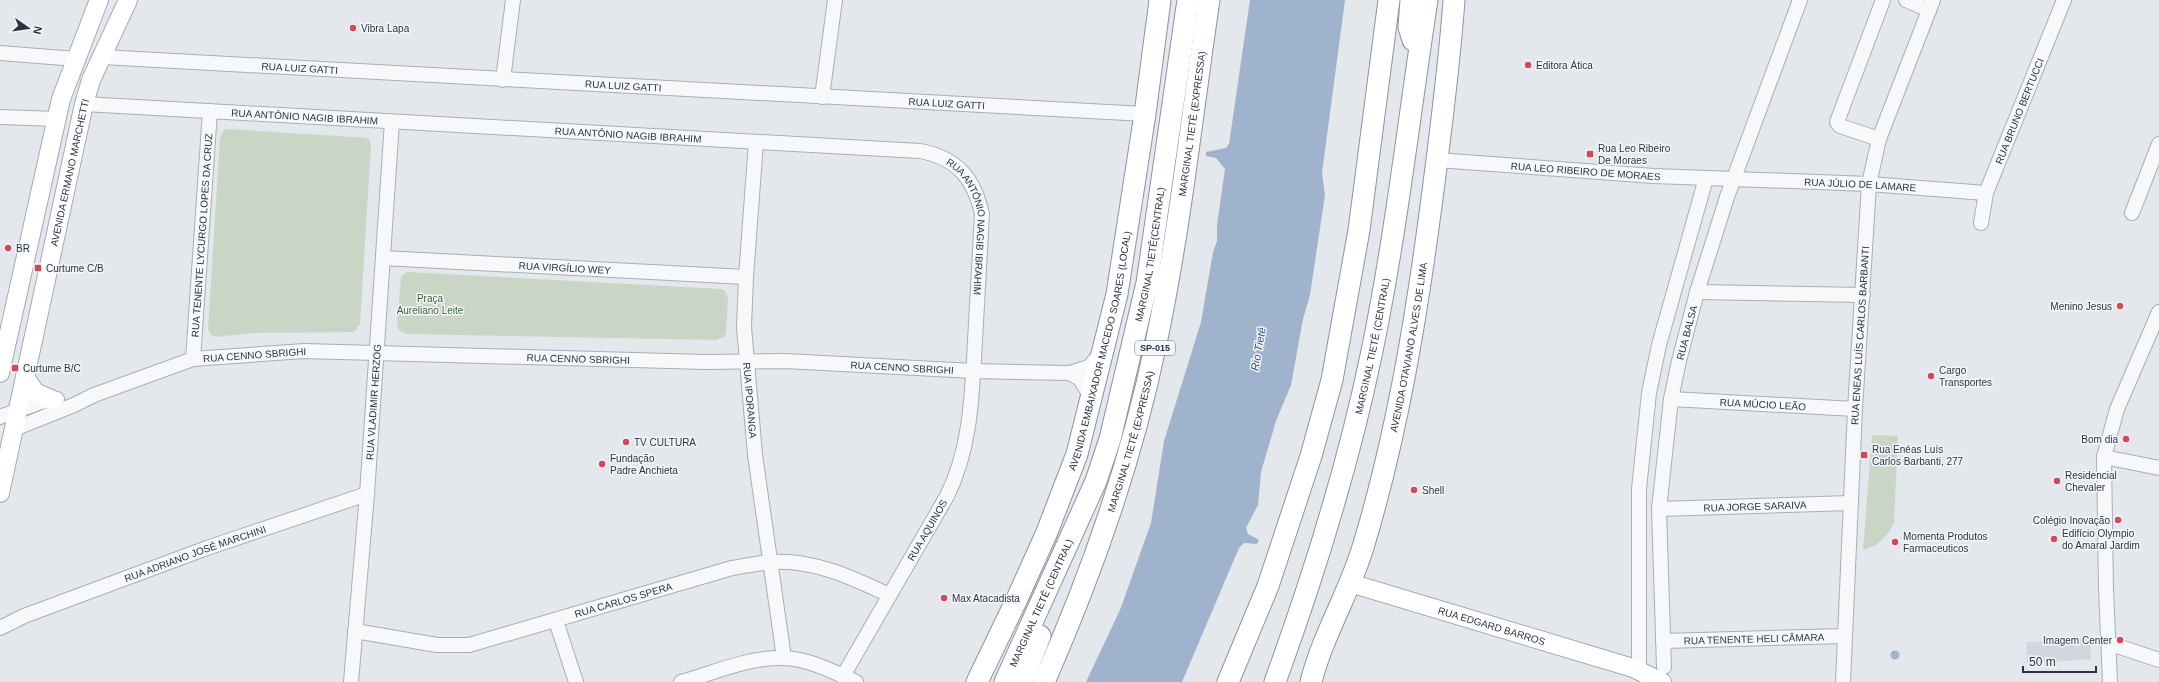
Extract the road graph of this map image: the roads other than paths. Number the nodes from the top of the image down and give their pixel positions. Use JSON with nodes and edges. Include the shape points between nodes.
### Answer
{"nodes":[{"id":1,"x":99,"y":0,"type":"edge"},
{"id":2,"x":128,"y":0,"type":"edge"},
{"id":3,"x":513,"y":0,"type":"edge"},
{"id":4,"x":835,"y":0,"type":"edge"},
{"id":5,"x":1160,"y":0,"type":"edge"},
{"id":6,"x":1188,"y":0,"type":"edge"},
{"id":7,"x":1209,"y":0,"type":"edge"},
{"id":8,"x":1389,"y":0,"type":"edge"},
{"id":9,"x":1411,"y":0,"type":"edge"},
{"id":10,"x":1426,"y":0,"type":"edge"},
{"id":11,"x":1454,"y":0,"type":"edge"},
{"id":12,"x":1800,"y":0,"type":"edge"},
{"id":13,"x":1884,"y":0,"type":"edge"},
{"id":14,"x":1906,"y":0,"type":"edge"},
{"id":15,"x":2064,"y":0,"type":"edge"},
{"id":16,"x":1931,"y":5,"type":"edge"},
{"id":17,"x":0,"y":53,"type":"edge"},
{"id":18,"x":1418,"y":56,"type":"junction"},
{"id":19,"x":102,"y":57,"type":"junction"},
{"id":20,"x":76,"y":59,"type":"junction"},
{"id":21,"x":502,"y":80,"type":"junction"},
{"id":22,"x":822,"y":97,"type":"junction"},
{"id":23,"x":84,"y":104,"type":"junction"},
{"id":24,"x":210,"y":111,"type":"junction"},
{"id":25,"x":1145,"y":114,"type":"junction"},
{"id":26,"x":0,"y":117,"type":"edge"},
{"id":27,"x":57,"y":119,"type":"junction"},
{"id":28,"x":392,"y":122,"type":"junction"},
{"id":29,"x":1879,"y":139,"type":"junction"},
{"id":30,"x":756,"y":142,"type":"junction"},
{"id":31,"x":2159,"y":144,"type":"edge"},
{"id":32,"x":1437,"y":160,"type":"junction"},
{"id":33,"x":1706,"y":178,"type":"junction"},
{"id":34,"x":1734,"y":179,"type":"junction"},
{"id":35,"x":1869,"y":184,"type":"junction"},
{"id":36,"x":1986,"y":193,"type":"junction"},
{"id":37,"x":2132,"y":213,"type":"dead end"},
{"id":38,"x":1981,"y":223,"type":"dead end"},
{"id":39,"x":383,"y":258,"type":"junction"},
{"id":40,"x":746,"y":277,"type":"junction"},
{"id":41,"x":1697,"y":292,"type":"junction"},
{"id":42,"x":1863,"y":295,"type":"junction"},
{"id":43,"x":2159,"y":312,"type":"edge"},
{"id":44,"x":4,"y":331,"type":"edge"},
{"id":45,"x":2155,"y":332,"type":"edge"},
{"id":46,"x":1103,"y":349,"type":"junction"},
{"id":47,"x":377,"y":354,"type":"junction"},
{"id":48,"x":193,"y":359,"type":"junction"},
{"id":49,"x":747,"y":361,"type":"junction"},
{"id":50,"x":973,"y":371,"type":"junction"},
{"id":51,"x":0,"y":373,"type":"edge"},
{"id":52,"x":1070,"y":373,"type":"junction"},
{"id":53,"x":25,"y":377,"type":"junction"},
{"id":54,"x":94,"y":395,"type":"junction"},
{"id":55,"x":1092,"y":399,"type":"junction"},
{"id":56,"x":53,"y":400,"type":"junction"},
{"id":57,"x":1671,"y":400,"type":"junction"},
{"id":58,"x":1855,"y":409,"type":"junction"},
{"id":59,"x":18,"y":410,"type":"junction"},
{"id":60,"x":0,"y":417,"type":"edge"},
{"id":61,"x":14,"y":429,"type":"junction"},
{"id":62,"x":2104,"y":457,"type":"junction"},
{"id":63,"x":2159,"y":468,"type":"edge"},
{"id":64,"x":0,"y":493,"type":"edge"},
{"id":65,"x":367,"y":494,"type":"junction"},
{"id":66,"x":1851,"y":503,"type":"junction"},
{"id":67,"x":1659,"y":509,"type":"junction"},
{"id":68,"x":1076,"y":524,"type":"junction"},
{"id":69,"x":771,"y":562,"type":"junction"},
{"id":70,"x":1350,"y":583,"type":"junction"},
{"id":71,"x":890,"y":595,"type":"junction"},
{"id":72,"x":1302,"y":603,"type":"junction"},
{"id":73,"x":24,"y":616,"type":"junction"},
{"id":74,"x":0,"y":618,"type":"edge"},
{"id":75,"x":556,"y":621,"type":"junction"},
{"id":76,"x":0,"y":628,"type":"edge"},
{"id":77,"x":355,"y":631,"type":"junction"},
{"id":78,"x":1845,"y":636,"type":"junction"},
{"id":79,"x":1663,"y":641,"type":"junction"},
{"id":80,"x":2108,"y":642,"type":"junction"},
{"id":81,"x":784,"y":658,"type":"junction"},
{"id":82,"x":2159,"y":660,"type":"edge"},
{"id":83,"x":1316,"y":661,"type":"junction"},
{"id":84,"x":1636,"y":668,"type":"junction"},
{"id":85,"x":843,"y":676,"type":"junction"},
{"id":86,"x":1663,"y":677,"type":"edge"},
{"id":87,"x":351,"y":682,"type":"edge"},
{"id":88,"x":576,"y":682,"type":"edge"},
{"id":89,"x":681,"y":682,"type":"edge"},
{"id":90,"x":856,"y":682,"type":"edge"},
{"id":91,"x":976,"y":682,"type":"edge"},
{"id":92,"x":1004,"y":682,"type":"edge"},
{"id":93,"x":1022,"y":682,"type":"edge"},
{"id":94,"x":1044,"y":682,"type":"edge"},
{"id":95,"x":1228,"y":682,"type":"edge"},
{"id":96,"x":1265,"y":682,"type":"edge"},
{"id":97,"x":1275,"y":682,"type":"edge"},
{"id":98,"x":1302,"y":682,"type":"edge"},
{"id":99,"x":1311,"y":682,"type":"edge"},
{"id":100,"x":1843,"y":682,"type":"edge"},
{"id":101,"x":2110,"y":682,"type":"edge"}],
"edges":[{"from":1,"to":20,"type":"main road"},
{"from":2,"to":19,"type":"main road","name":"AVENIDA ERMANO MARCHETTI"},
{"from":3,"to":21,"type":"street"},
{"from":4,"to":22,"type":"street"},
{"from":5,"to":25,"type":"highway","name":"AVENIDA EMBAIXADOR MACEDO SOARES (LOCAL)"},
{"from":6,"to":68,"type":"highway","name":"MARGINAL TIETÊ(CENTRAL)","via":[[1141,316],[1110,438],[1096,481]]},
{"from":7,"to":94,"type":"highway","name":"MARGINAL TIETÊ (EXPRESSA)","number":"SP-015","via":[[1166,294],[1144,396],[1110,514],[1068,627]]},
{"from":8,"to":95,"type":"highway","via":[[1359,230],[1332,380],[1311,456],[1268,586]]},
{"from":9,"to":18,"type":"highway","via":[[1408,27]]},
{"from":10,"to":18,"type":"highway","name":"MARGINAL TIETÊ (CENTRAL)"},
{"from":11,"to":32,"type":"highway","name":"AVENIDA OTAVIANO ALVES DE LIMA"},
{"from":12,"to":34,"type":"street","name":"RUA BALSA"},
{"from":13,"to":29,"type":"street","via":[[1837,122],[1840,126]]},
{"from":14,"to":16,"type":"street"},
{"from":15,"to":36,"type":"street","name":"RUA BRUNO BERTUCCI"},
{"from":16,"to":29,"type":"street","name":"RUA ENEAS LUÍS CARLOS BARBANTI"},
{"from":17,"to":20,"type":"street"},
{"from":18,"to":72,"type":"highway","name":"MARGINAL TIETÊ (CENTRAL)","via":[[1392,244],[1372,352],[1339,486]]},
{"from":19,"to":21,"type":"street","name":"RUA LUIZ GATTI"},
{"from":19,"to":23,"type":"main road","name":"AVENIDA ERMANO MARCHETTI","via":[[91,80]]},
{"from":20,"to":27,"type":"main road","via":[[61,99]]},
{"from":21,"to":22,"type":"street","name":"RUA LUIZ GATTI"},
{"from":22,"to":25,"type":"street","name":"RUA LUIZ GATTI"},
{"from":23,"to":24,"type":"street","name":"RUA ANTÔNIO NAGIB IBRAHIM"},
{"from":23,"to":53,"type":"main road","name":"AVENIDA ERMANO MARCHETTI"},
{"from":24,"to":28,"type":"street","name":"RUA ANTÔNIO NAGIB IBRAHIM"},
{"from":24,"to":48,"type":"street","name":"RUA TENENTE LYCURGO LOPES DA CRUZ"},
{"from":25,"to":46,"type":"highway","name":"AVENIDA EMBAIXADOR MACEDO SOARES (LOCAL)","via":[[1117,294]]},
{"from":26,"to":27,"type":"street"},
{"from":27,"to":44,"type":"main road"},
{"from":28,"to":30,"type":"street","name":"RUA ANTÔNIO NAGIB IBRAHIM"},
{"from":28,"to":39,"type":"street","name":"RUA VLADIMIR HERZOG"},
{"from":29,"to":35,"type":"street","name":"RUA ENEAS LUÍS CARLOS BARBANTI"},
{"from":30,"to":40,"type":"street","name":"RUA IPORANGA"},
{"from":30,"to":50,"type":"street","name":"RUA ANTÔNIO NAGIB IBRAHIM","via":[[935,154],[953,163],[968,178],[978,194],[982,214]]},
{"from":31,"to":37,"type":"street"},
{"from":32,"to":33,"type":"street","name":"RUA LEO RIBEIRO DE MORAES"},
{"from":32,"to":70,"type":"highway","name":"AVENIDA OTAVIANO ALVES DE LIMA","via":[[1417,308],[1394,429],[1364,545]]},
{"from":33,"to":34,"type":"street","name":"RUA LEO RIBEIRO DE MORAES"},
{"from":33,"to":84,"type":"street","via":[[1649,393],[1639,489]]},
{"from":34,"to":35,"type":"street","name":"RUA JÚLIO DE LAMARE"},
{"from":34,"to":41,"type":"street","name":"RUA BALSA"},
{"from":35,"to":36,"type":"street","name":"RUA JÚLIO DE LAMARE"},
{"from":35,"to":42,"type":"street","name":"RUA ENEAS LUÍS CARLOS BARBANTI"},
{"from":36,"to":38,"type":"street","name":"RUA BRUNO BERTUCCI"},
{"from":39,"to":40,"type":"street","name":"RUA VIRGÍLIO WEY"},
{"from":39,"to":47,"type":"street","name":"RUA VLADIMIR HERZOG"},
{"from":40,"to":49,"type":"street","name":"RUA IPORANGA","via":[[744,327]]},
{"from":41,"to":42,"type":"street"},
{"from":41,"to":57,"type":"street","name":"RUA BALSA"},
{"from":42,"to":58,"type":"street","name":"RUA ENEAS LUÍS CARLOS BARBANTI"},
{"from":43,"to":45,"type":"street"},
{"from":44,"to":51,"type":"main road"},
{"from":45,"to":62,"type":"street","via":[[2117,409]]},
{"from":46,"to":52,"type":"street","name":"RUA CENNO SBRIGHI","via":[[1089,367]]},
{"from":46,"to":55,"type":"highway","name":"AVENIDA EMBAIXADOR MACEDO SOARES (LOCAL)"},
{"from":47,"to":48,"type":"street","name":"RUA CENNO SBRIGHI","via":[[304,351]]},
{"from":47,"to":49,"type":"street","name":"RUA CENNO SBRIGHI"},
{"from":47,"to":65,"type":"street","name":"RUA VLADIMIR HERZOG"},
{"from":48,"to":54,"type":"street","name":"RUA CENNO SBRIGHI"},
{"from":49,"to":50,"type":"street","name":"RUA CENNO SBRIGHI"},
{"from":49,"to":69,"type":"street","name":"RUA IPORANGA","via":[[755,455]]},
{"from":50,"to":52,"type":"street","name":"RUA CENNO SBRIGHI"},
{"from":50,"to":71,"type":"street","name":"RUA AQUINOS","via":[[963,455],[955,480]]},
{"from":52,"to":55,"type":"street","via":[[1080,379]]},
{"from":53,"to":56,"type":"main road","via":[[35,392]]},
{"from":53,"to":59,"type":"main road","name":"AVENIDA ERMANO MARCHETTI"},
{"from":54,"to":56,"type":"street","name":"RUA CENNO SBRIGHI"},
{"from":54,"to":61,"type":"street","name":"RUA CENNO SBRIGHI"},
{"from":55,"to":91,"type":"highway","name":"AVENIDA EMBAIXADOR MACEDO SOARES (LOCAL)","via":[[1077,454],[1047,532]]},
{"from":56,"to":59,"type":"street","name":"RUA CENNO SBRIGHI"},
{"from":57,"to":58,"type":"street","name":"RUA MÚCIO LEÃO"},
{"from":57,"to":67,"type":"street","name":"RUA BALSA"},
{"from":58,"to":66,"type":"street","name":"RUA ENEAS LUÍS CARLOS BARBANTI"},
{"from":59,"to":60,"type":"street","name":"RUA CENNO SBRIGHI"},
{"from":59,"to":61,"type":"main road","name":"AVENIDA ERMANO MARCHETTI"},
{"from":61,"to":64,"type":"main road","name":"AVENIDA ERMANO MARCHETTI"},
{"from":62,"to":63,"type":"street"},
{"from":62,"to":80,"type":"street"},
{"from":65,"to":73,"type":"street","name":"RUA ADRIANO JOSÉ MARCHINI","via":[[207,548]]},
{"from":65,"to":77,"type":"street","name":"RUA VLADIMIR HERZOG"},
{"from":66,"to":67,"type":"street","name":"RUA JORGE SARAIVA"},
{"from":66,"to":78,"type":"street","name":"RUA ENEAS LUÍS CARLOS BARBANTI"},
{"from":67,"to":79,"type":"street","name":"RUA BALSA"},
{"from":68,"to":92,"type":"highway","name":"MARGINAL TIETÊ (CENTRAL)"},
{"from":68,"to":93,"type":"highway","via":[[1075,549]]},
{"from":69,"to":71,"type":"street","name":"RUA CARLOS SPERA","via":[[803,564],[846,575]]},
{"from":69,"to":75,"type":"street","name":"RUA CARLOS SPERA","via":[[732,568]]},
{"from":69,"to":81,"type":"street","name":"RUA IPORANGA"},
{"from":70,"to":83,"type":"highway","name":"AVENIDA OTAVIANO ALVES DE LIMA"},
{"from":70,"to":84,"type":"main road","name":"RUA EDGARD BARROS"},
{"from":71,"to":85,"type":"street","name":"RUA AQUINOS"},
{"from":72,"to":96,"type":"highway"},
{"from":72,"to":97,"type":"highway","name":"MARGINAL TIETÊ (CENTRAL)"},
{"from":73,"to":74,"type":"street","name":"RUA ADRIANO JOSÉ MARCHINI"},
{"from":73,"to":76,"type":"street","name":"RUA ADRIANO JOSÉ MARCHINI"},
{"from":75,"to":77,"type":"street","name":"RUA CARLOS SPERA","via":[[456,646]]},
{"from":75,"to":88,"type":"street"},
{"from":77,"to":87,"type":"street","name":"RUA VLADIMIR HERZOG"},
{"from":78,"to":79,"type":"street","name":"RUA TENENTE HELI CÂMARA"},
{"from":78,"to":100,"type":"street","name":"RUA ENEAS LUÍS CARLOS BARBANTI"},
{"from":79,"to":86,"type":"street","name":"RUA BALSA"},
{"from":80,"to":82,"type":"street"},
{"from":80,"to":101,"type":"street"},
{"from":81,"to":85,"type":"street","via":[[808,663]]},
{"from":81,"to":89,"type":"street","via":[[761,659]]},
{"from":83,"to":98,"type":"highway"},
{"from":83,"to":99,"type":"highway","name":"AVENIDA OTAVIANO ALVES DE LIMA"},
{"from":84,"to":86,"type":"main road","name":"RUA EDGARD BARROS"},
{"from":85,"to":90,"type":"street"}]}
